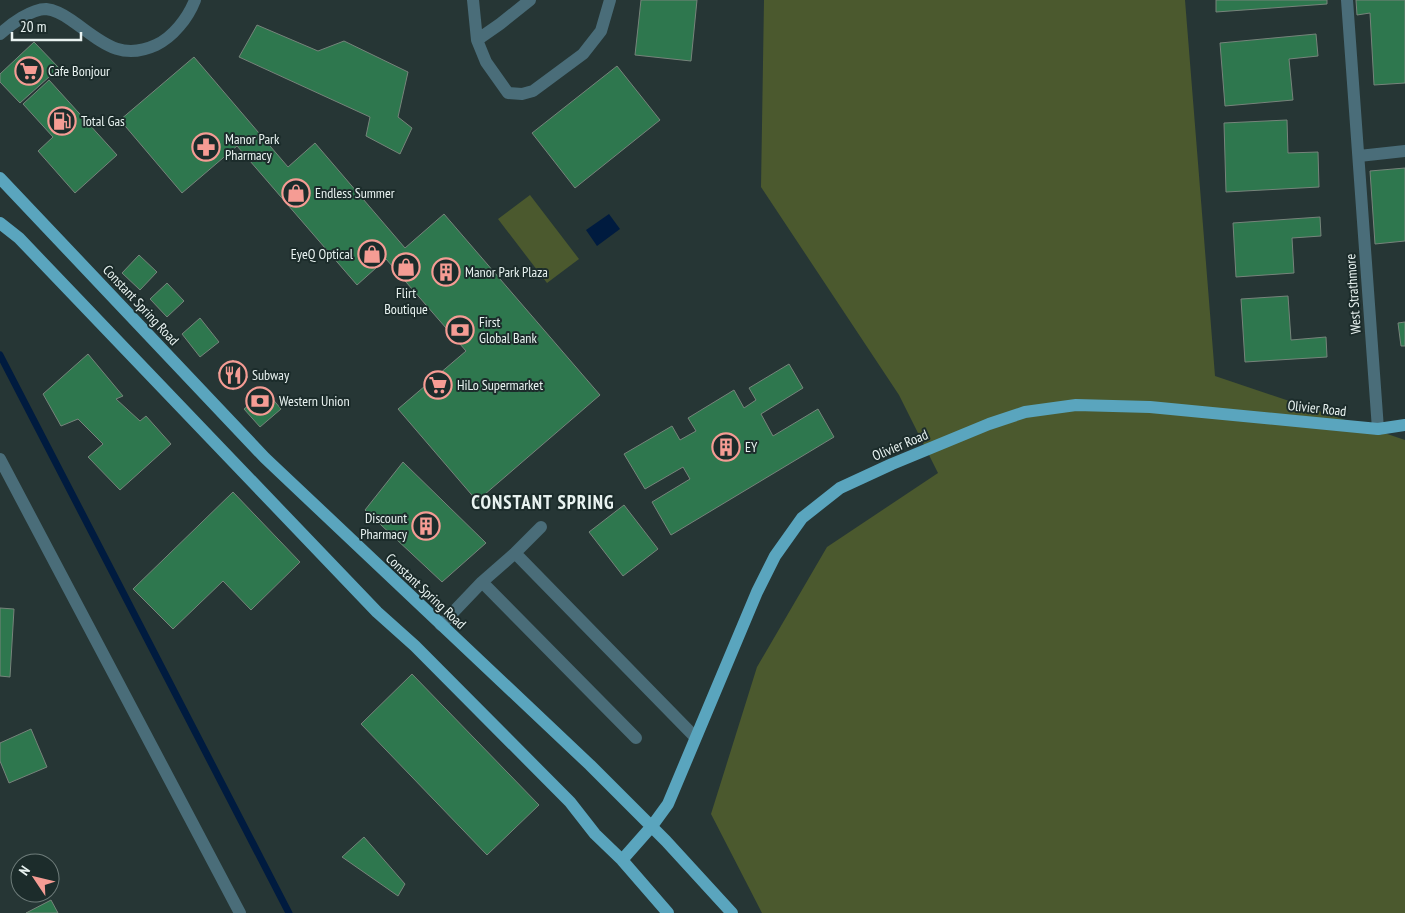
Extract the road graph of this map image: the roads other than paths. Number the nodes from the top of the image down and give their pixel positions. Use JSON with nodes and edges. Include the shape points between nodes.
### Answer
{"nodes":[{"id":1,"x":195,"y":0,"type":"edge"},
{"id":2,"x":473,"y":0,"type":"edge"},
{"id":3,"x":530,"y":0,"type":"edge"},
{"id":4,"x":610,"y":0,"type":"edge"},
{"id":5,"x":1347,"y":0,"type":"edge"},
{"id":6,"x":0,"y":34,"type":"edge"},
{"id":7,"x":477,"y":40,"type":"junction"},
{"id":8,"x":1405,"y":151,"type":"edge"},
{"id":9,"x":1359,"y":156,"type":"junction"},
{"id":10,"x":0,"y":178,"type":"edge"},
{"id":11,"x":0,"y":223,"type":"edge"},
{"id":12,"x":1405,"y":425,"type":"edge"},
{"id":13,"x":1378,"y":429,"type":"junction"},
{"id":14,"x":0,"y":458,"type":"edge"},
{"id":15,"x":541,"y":526,"type":"dead end"},
{"id":16,"x":515,"y":553,"type":"junction"},
{"id":17,"x":482,"y":582,"type":"junction"},
{"id":18,"x":441,"y":625,"type":"junction"},
{"id":19,"x":695,"y":737,"type":"junction"},
{"id":20,"x":636,"y":738,"type":"dead end"},
{"id":21,"x":652,"y":826,"type":"junction"},
{"id":22,"x":622,"y":860,"type":"junction"},
{"id":23,"x":240,"y":913,"type":"edge"},
{"id":24,"x":668,"y":913,"type":"edge"},
{"id":25,"x":732,"y":913,"type":"edge"}],
"edges":[{"from":1,"to":6,"type":"street","via":[[177,29],[164,41],[144,50],[127,52],[113,48],[64,15],[46,9],[27,14]]},
{"from":2,"to":7,"type":"street"},
{"from":3,"to":7,"type":"street"},
{"from":4,"to":7,"type":"street","via":[[601,32],[583,54],[533,91],[522,94],[508,92],[486,62]]},
{"from":5,"to":9,"type":"street","name":"West Strathmore"},
{"from":8,"to":9,"type":"street"},
{"from":9,"to":13,"type":"street","name":"West Strathmore"},
{"from":10,"to":18,"type":"main road","name":"Constant Spring Road","via":[[265,458]]},
{"from":11,"to":22,"type":"main road","via":[[19,238],[377,612],[570,802],[595,834]]},
{"from":12,"to":13,"type":"main road","name":"Olivier Road"},
{"from":13,"to":19,"type":"main road","name":"Olivier Road","via":[[1150,407],[1076,405],[1025,412],[883,468],[840,488],[802,518],[775,556]]},
{"from":14,"to":23,"type":"street"},
{"from":15,"to":16,"type":"street"},
{"from":16,"to":17,"type":"street"},
{"from":16,"to":19,"type":"street"},
{"from":17,"to":18,"type":"street"},
{"from":17,"to":20,"type":"street"},
{"from":18,"to":21,"type":"main road","name":"Constant Spring Road"},
{"from":19,"to":21,"type":"main road","name":"Olivier Road","via":[[668,804]]},
{"from":21,"to":22,"type":"main road","name":"Olivier Road"},
{"from":21,"to":25,"type":"main road","name":"Constant Spring Road"},
{"from":22,"to":24,"type":"main road"}]}
